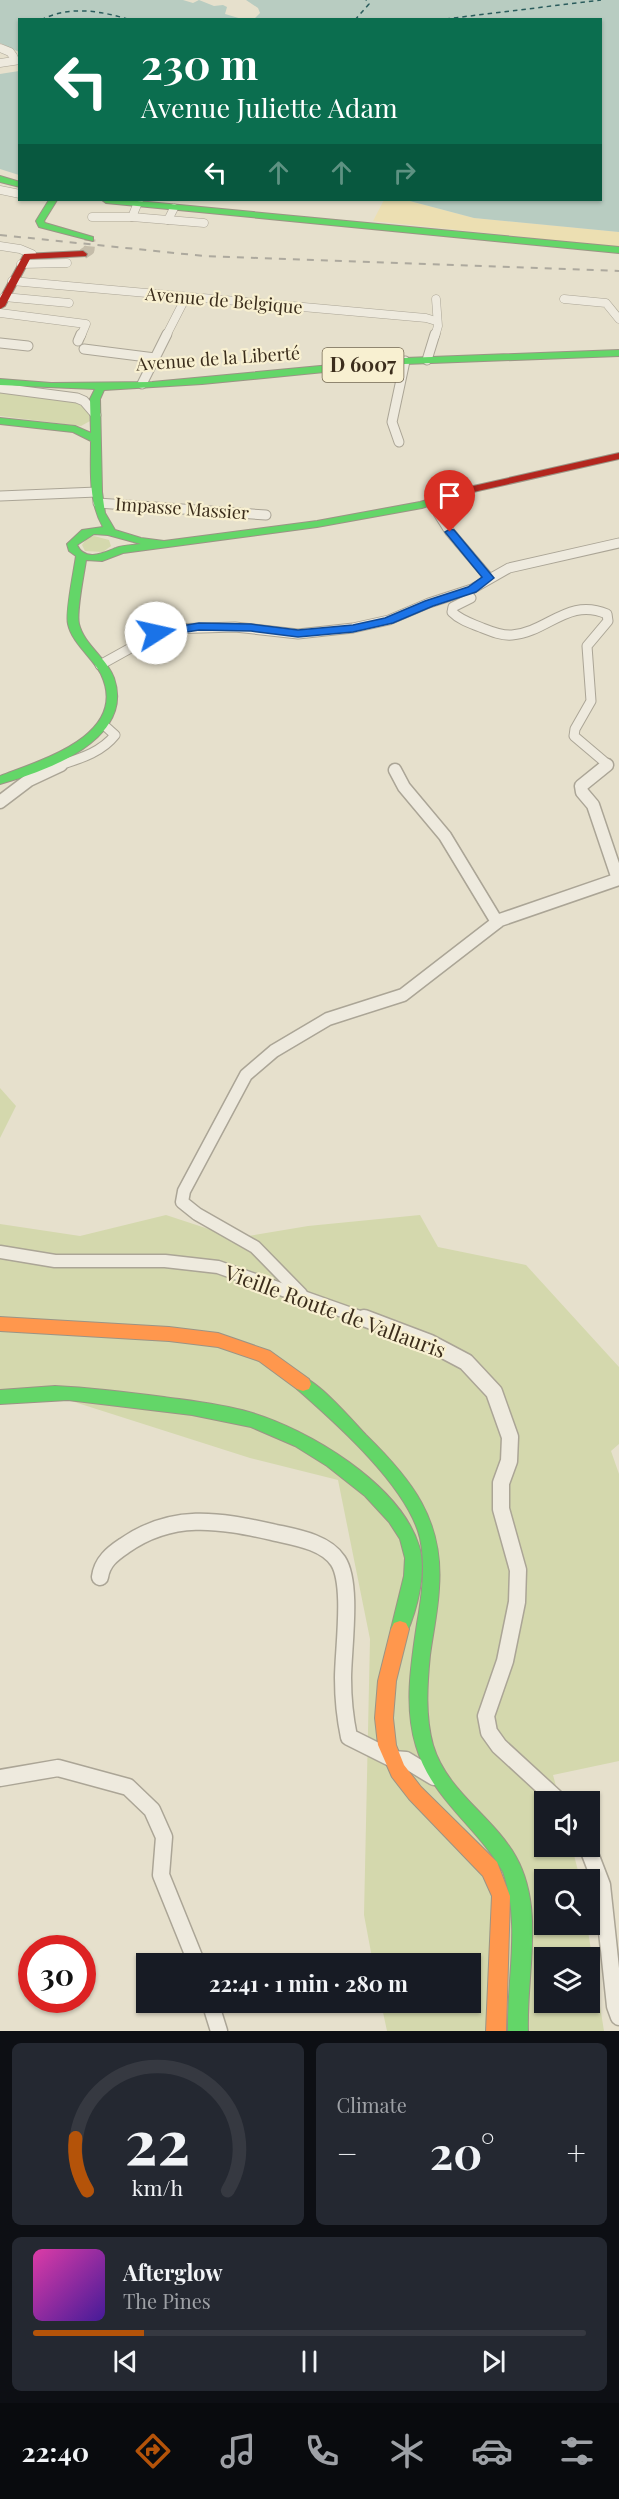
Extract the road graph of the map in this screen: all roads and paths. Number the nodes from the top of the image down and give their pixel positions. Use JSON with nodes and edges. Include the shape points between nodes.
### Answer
{"nodes":[{"id":1,"x":0,"y":48,"type":"edge"},
{"id":2,"x":16,"y":58,"type":"edge"},
{"id":3,"x":0,"y":63,"type":"edge"},
{"id":4,"x":51,"y":201,"type":"edge"},
{"id":5,"x":110,"y":201,"type":"edge"},
{"id":6,"x":136,"y":207,"type":"edge"},
{"id":7,"x":171,"y":214,"type":"junction"},
{"id":8,"x":92,"y":217,"type":"dead end"},
{"id":9,"x":204,"y":223,"type":"dead end"},
{"id":10,"x":90,"y":239,"type":"dead end"},
{"id":11,"x":0,"y":246,"type":"edge"},
{"id":12,"x":619,"y":250,"type":"edge"},
{"id":13,"x":83,"y":254,"type":"dead end"},
{"id":14,"x":25,"y":259,"type":"junction"},
{"id":15,"x":12,"y":281,"type":"junction"},
{"id":16,"x":186,"y":297,"type":"junction"},
{"id":17,"x":436,"y":299,"type":"dead end"},
{"id":18,"x":564,"y":299,"type":"dead end"},
{"id":19,"x":2,"y":301,"type":"edge"},
{"id":20,"x":69,"y":303,"type":"dead end"},
{"id":21,"x":0,"y":313,"type":"edge"},
{"id":22,"x":619,"y":319,"type":"edge"},
{"id":23,"x":436,"y":321,"type":"junction"},
{"id":24,"x":0,"y":343,"type":"edge"},
{"id":25,"x":28,"y":346,"type":"dead end"},
{"id":26,"x":619,"y":353,"type":"edge"},
{"id":27,"x":155,"y":358,"type":"junction"},
{"id":28,"x":427,"y":360,"type":"junction"},
{"id":29,"x":405,"y":361,"type":"junction"},
{"id":30,"x":0,"y":376,"type":"edge"},
{"id":31,"x":0,"y":382,"type":"edge"},
{"id":32,"x":142,"y":384,"type":"junction"},
{"id":33,"x":77,"y":385,"type":"junction"},
{"id":34,"x":108,"y":385,"type":"junction"},
{"id":35,"x":0,"y":388,"type":"edge"},
{"id":36,"x":95,"y":399,"type":"junction"},
{"id":37,"x":96,"y":418,"type":"junction"},
{"id":38,"x":0,"y":421,"type":"edge"},
{"id":39,"x":75,"y":429,"type":"junction"},
{"id":40,"x":96,"y":440,"type":"junction"},
{"id":41,"x":399,"y":442,"type":"dead end"},
{"id":42,"x":619,"y":456,"type":"edge"},
{"id":43,"x":0,"y":496,"type":"edge"},
{"id":44,"x":98,"y":503,"type":"junction"},
{"id":45,"x":438,"y":513,"type":"dead end"},
{"id":46,"x":266,"y":515,"type":"dead end"},
{"id":47,"x":87,"y":531,"type":"junction"},
{"id":48,"x":113,"y":532,"type":"junction"},
{"id":49,"x":619,"y":543,"type":"edge"},
{"id":50,"x":163,"y":544,"type":"junction"},
{"id":51,"x":120,"y":550,"type":"junction"},
{"id":52,"x":81,"y":556,"type":"junction"},
{"id":53,"x":96,"y":558,"type":"junction"},
{"id":54,"x":489,"y":578,"type":"junction"},
{"id":55,"x":76,"y":589,"type":"junction"},
{"id":56,"x":472,"y":590,"type":"junction"},
{"id":57,"x":100,"y":665,"type":"junction"},
{"id":58,"x":105,"y":726,"type":"junction"},
{"id":59,"x":395,"y":770,"type":"dead end"},
{"id":60,"x":0,"y":780,"type":"edge"},
{"id":61,"x":0,"y":802,"type":"edge"},
{"id":62,"x":619,"y":879,"type":"edge"},
{"id":63,"x":497,"y":921,"type":"junction"},
{"id":64,"x":0,"y":1252,"type":"edge"},
{"id":65,"x":302,"y":1295,"type":"junction"},
{"id":66,"x":0,"y":1324,"type":"edge"},
{"id":67,"x":0,"y":1397,"type":"edge"},
{"id":68,"x":100,"y":1577,"type":"dead end"},
{"id":69,"x":393,"y":1759,"type":"junction"},
{"id":70,"x":0,"y":1778,"type":"edge"},
{"id":71,"x":437,"y":1780,"type":"junction"},
{"id":72,"x":548,"y":1791,"type":"edge"},
{"id":73,"x":591,"y":1857,"type":"edge"},
{"id":74,"x":193,"y":1953,"type":"edge"},
{"id":75,"x":213,"y":2013,"type":"edge"},
{"id":76,"x":619,"y":2017,"type":"edge"},
{"id":77,"x":219,"y":2031,"type":"edge"},
{"id":78,"x":496,"y":2031,"type":"edge"},
{"id":79,"x":518,"y":2031,"type":"edge"}],
"edges":[{"from":1,"to":2,"type":"street"},
{"from":2,"to":3,"type":"street"},
{"from":4,"to":10,"type":"main road","via":[[40,221],[42,225]]},
{"from":5,"to":6,"type":"main road"},
{"from":6,"to":7,"type":"main road"},
{"from":6,"to":8,"type":"street"},
{"from":7,"to":9,"type":"street"},
{"from":7,"to":12,"type":"main road"},
{"from":11,"to":14,"type":"street","via":[[20,249]]},
{"from":13,"to":14,"type":"main road"},
{"from":14,"to":15,"type":"main road"},
{"from":15,"to":16,"type":"street","name":"Avenue de Belgique"},
{"from":15,"to":19,"type":"main road"},
{"from":16,"to":23,"type":"street","name":"Avenue de Belgique"},
{"from":16,"to":27,"type":"street"},
{"from":17,"to":23,"type":"street"},
{"from":18,"to":22,"type":"street","via":[[606,303]]},
{"from":19,"to":20,"type":"street"},
{"from":21,"to":27,"type":"street","via":[[86,324],[81,345]]},
{"from":23,"to":28,"type":"street","via":[[438,326]]},
{"from":24,"to":25,"type":"street"},
{"from":26,"to":28,"type":"main road","name":"Avenue de la Liberté","number":"D 6007"},
{"from":27,"to":32,"type":"street"},
{"from":28,"to":29,"type":"main road","name":"Avenue de la Liberté","number":"D 6007"},
{"from":29,"to":32,"type":"main road","name":"Avenue de la Liberté","number":"D 6007","via":[[183,384]]},
{"from":29,"to":41,"type":"street","via":[[392,422]]},
{"from":30,"to":33,"type":"main road","name":"Avenue de la Liberté","number":"D 6007"},
{"from":31,"to":33,"type":"main road","name":"Avenue de la Liberté","number":"D 6007","via":[[44,387]]},
{"from":32,"to":34,"type":"main road","name":"Avenue de la Liberté","number":"D 6007"},
{"from":33,"to":34,"type":"main road","name":"Avenue de la Liberté","number":"D 6007"},
{"from":33,"to":36,"type":"main road"},
{"from":34,"to":36,"type":"main road","via":[[100,388]]},
{"from":35,"to":37,"type":"street","via":[[77,398],[84,401]]},
{"from":36,"to":37,"type":"main road"},
{"from":37,"to":39,"type":"street"},
{"from":37,"to":40,"type":"main road"},
{"from":38,"to":39,"type":"main road"},
{"from":39,"to":40,"type":"main road"},
{"from":40,"to":44,"type":"main road"},
{"from":42,"to":50,"type":"main road","via":[[433,503],[297,528]]},
{"from":43,"to":44,"type":"street","name":"Impasse Massier"},
{"from":44,"to":46,"type":"street","name":"Impasse Massier"},
{"from":44,"to":47,"type":"main road"},
{"from":44,"to":48,"type":"main road"},
{"from":45,"to":54,"type":"street"},
{"from":47,"to":48,"type":"main road"},
{"from":47,"to":52,"type":"main road","via":[[73,542],[73,549]]},
{"from":48,"to":50,"type":"main road"},
{"from":48,"to":51,"type":"main road","via":[[122,541]]},
{"from":49,"to":54,"type":"street","via":[[509,568]]},
{"from":50,"to":51,"type":"main road"},
{"from":51,"to":53,"type":"main road"},
{"from":52,"to":53,"type":"main road"},
{"from":52,"to":55,"type":"main road"},
{"from":53,"to":55,"type":"main road"},
{"from":54,"to":56,"type":"street"},
{"from":55,"to":57,"type":"main road","via":[[73,623]]},
{"from":56,"to":57,"type":"street","via":[[389,620],[353,628],[298,634],[236,627],[170,629]]},
{"from":56,"to":62,"type":"street","via":[[474,597],[460,602],[452,612],[462,620],[499,634],[530,631],[583,608],[600,609],[607,614],[608,621],[587,646],[591,701],[574,729],[574,736],[607,764],[605,769],[584,779],[581,786],[593,805]]},
{"from":57,"to":58,"type":"main road","via":[[112,693]]},
{"from":58,"to":60,"type":"main road","via":[[71,749]]},
{"from":58,"to":61,"type":"street","via":[[115,735],[106,745],[47,770],[21,784]]},
{"from":59,"to":63,"type":"street","via":[[404,787],[445,836]]},
{"from":62,"to":63,"type":"street"},
{"from":63,"to":65,"type":"street","via":[[403,995],[329,1019],[258,1063],[236,1092],[184,1191],[182,1202],[194,1214],[246,1240],[279,1268]]},
{"from":64,"to":65,"type":"street","name":"Vieille Route de Vallauris","via":[[55,1261],[165,1261],[218,1267]]},
{"from":65,"to":72,"type":"street","name":"Vieille Route de Vallauris","via":[[430,1343],[465,1362],[494,1392],[510,1437],[501,1482],[501,1509],[518,1580],[505,1662],[486,1716],[489,1732],[499,1746]]},
{"from":66,"to":71,"type":"main road","via":[[195,1336],[238,1344],[292,1373],[391,1470],[414,1499],[429,1532],[433,1562],[418,1697],[426,1757]]},
{"from":67,"to":69,"type":"main road","via":[[92,1395],[246,1418],[279,1430],[337,1463],[373,1493],[397,1520],[413,1558],[411,1583],[387,1681],[384,1718]]},
{"from":68,"to":69,"type":"street","via":[[100,1567],[108,1558],[147,1530],[195,1520],[222,1521],[297,1537],[321,1547],[339,1562],[343,1573],[343,1685],[349,1737]]},
{"from":69,"to":71,"type":"street","via":[[406,1760]]},
{"from":69,"to":78,"type":"main road","via":[[415,1793],[490,1869],[501,1896]]},
{"from":70,"to":74,"type":"street","via":[[58,1768],[128,1787],[152,1810],[164,1838],[161,1875]]},
{"from":71,"to":79,"type":"main road","via":[[488,1835],[513,1869],[522,1899]]},
{"from":73,"to":76,"type":"street","via":[[602,1885]]},
{"from":75,"to":77,"type":"street"}]}
